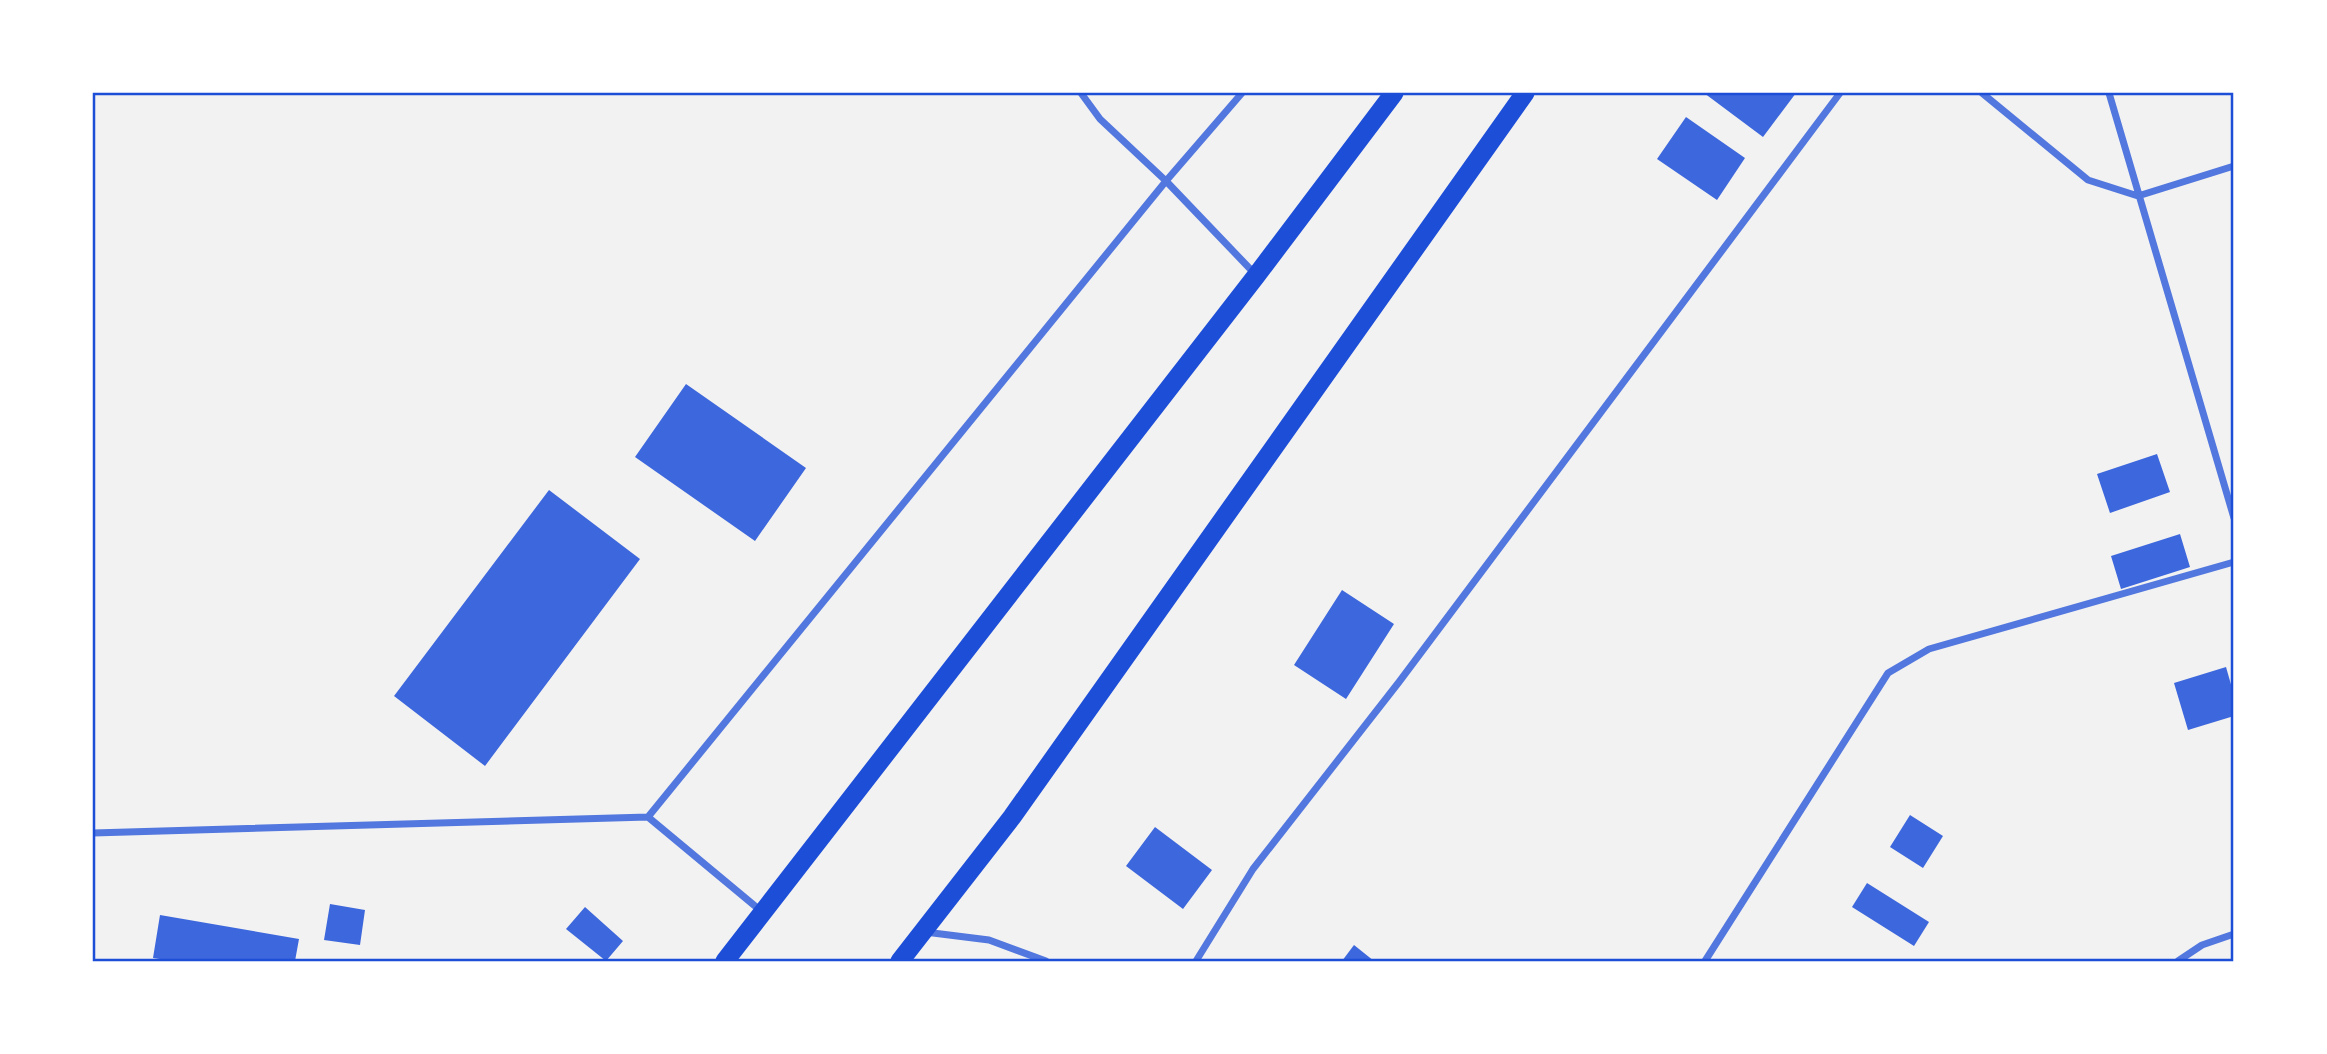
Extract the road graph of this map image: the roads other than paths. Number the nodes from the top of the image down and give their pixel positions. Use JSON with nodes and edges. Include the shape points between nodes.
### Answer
{"nodes":[{"id":1,"x":1081,"y":93,"type":"edge"},
{"id":2,"x":1242,"y":93,"type":"edge"},
{"id":3,"x":1394,"y":93,"type":"edge"},
{"id":4,"x":1525,"y":93,"type":"edge"},
{"id":5,"x":1840,"y":93,"type":"edge"},
{"id":6,"x":1982,"y":93,"type":"edge"},
{"id":7,"x":2109,"y":93,"type":"edge"},
{"id":8,"x":2234,"y":166,"type":"edge"},
{"id":9,"x":1166,"y":181,"type":"junction"},
{"id":10,"x":2138,"y":196,"type":"junction"},
{"id":11,"x":1256,"y":276,"type":"junction"},
{"id":12,"x":2234,"y":518,"type":"edge"},
{"id":13,"x":2234,"y":562,"type":"edge"},
{"id":14,"x":648,"y":817,"type":"junction"},
{"id":15,"x":93,"y":833,"type":"edge"},
{"id":16,"x":761,"y":911,"type":"junction"},
{"id":17,"x":924,"y":932,"type":"junction"},
{"id":18,"x":2234,"y":934,"type":"edge"},
{"id":19,"x":725,"y":961,"type":"edge"},
{"id":20,"x":900,"y":961,"type":"edge"},
{"id":21,"x":1046,"y":961,"type":"edge"},
{"id":22,"x":1196,"y":961,"type":"edge"},
{"id":23,"x":1705,"y":961,"type":"edge"},
{"id":24,"x":2178,"y":961,"type":"edge"}],
"edges":[{"from":1,"to":9,"type":"street","via":[[1100,119]]},
{"from":2,"to":9,"type":"street"},
{"from":3,"to":11,"type":"highway"},
{"from":4,"to":17,"type":"highway","via":[[1020,806]]},
{"from":5,"to":22,"type":"street","via":[[1399,682],[1253,869]]},
{"from":6,"to":10,"type":"street","via":[[2088,180]]},
{"from":7,"to":10,"type":"street"},
{"from":8,"to":10,"type":"street"},
{"from":9,"to":11,"type":"street"},
{"from":9,"to":14,"type":"street"},
{"from":10,"to":12,"type":"street"},
{"from":11,"to":16,"type":"highway"},
{"from":13,"to":23,"type":"street","via":[[1929,649],[1888,673]]},
{"from":14,"to":15,"type":"street"},
{"from":14,"to":16,"type":"street"},
{"from":16,"to":19,"type":"highway"},
{"from":17,"to":20,"type":"highway"},
{"from":17,"to":21,"type":"street","via":[[989,940]]},
{"from":18,"to":24,"type":"street","via":[[2202,945]]}]}
